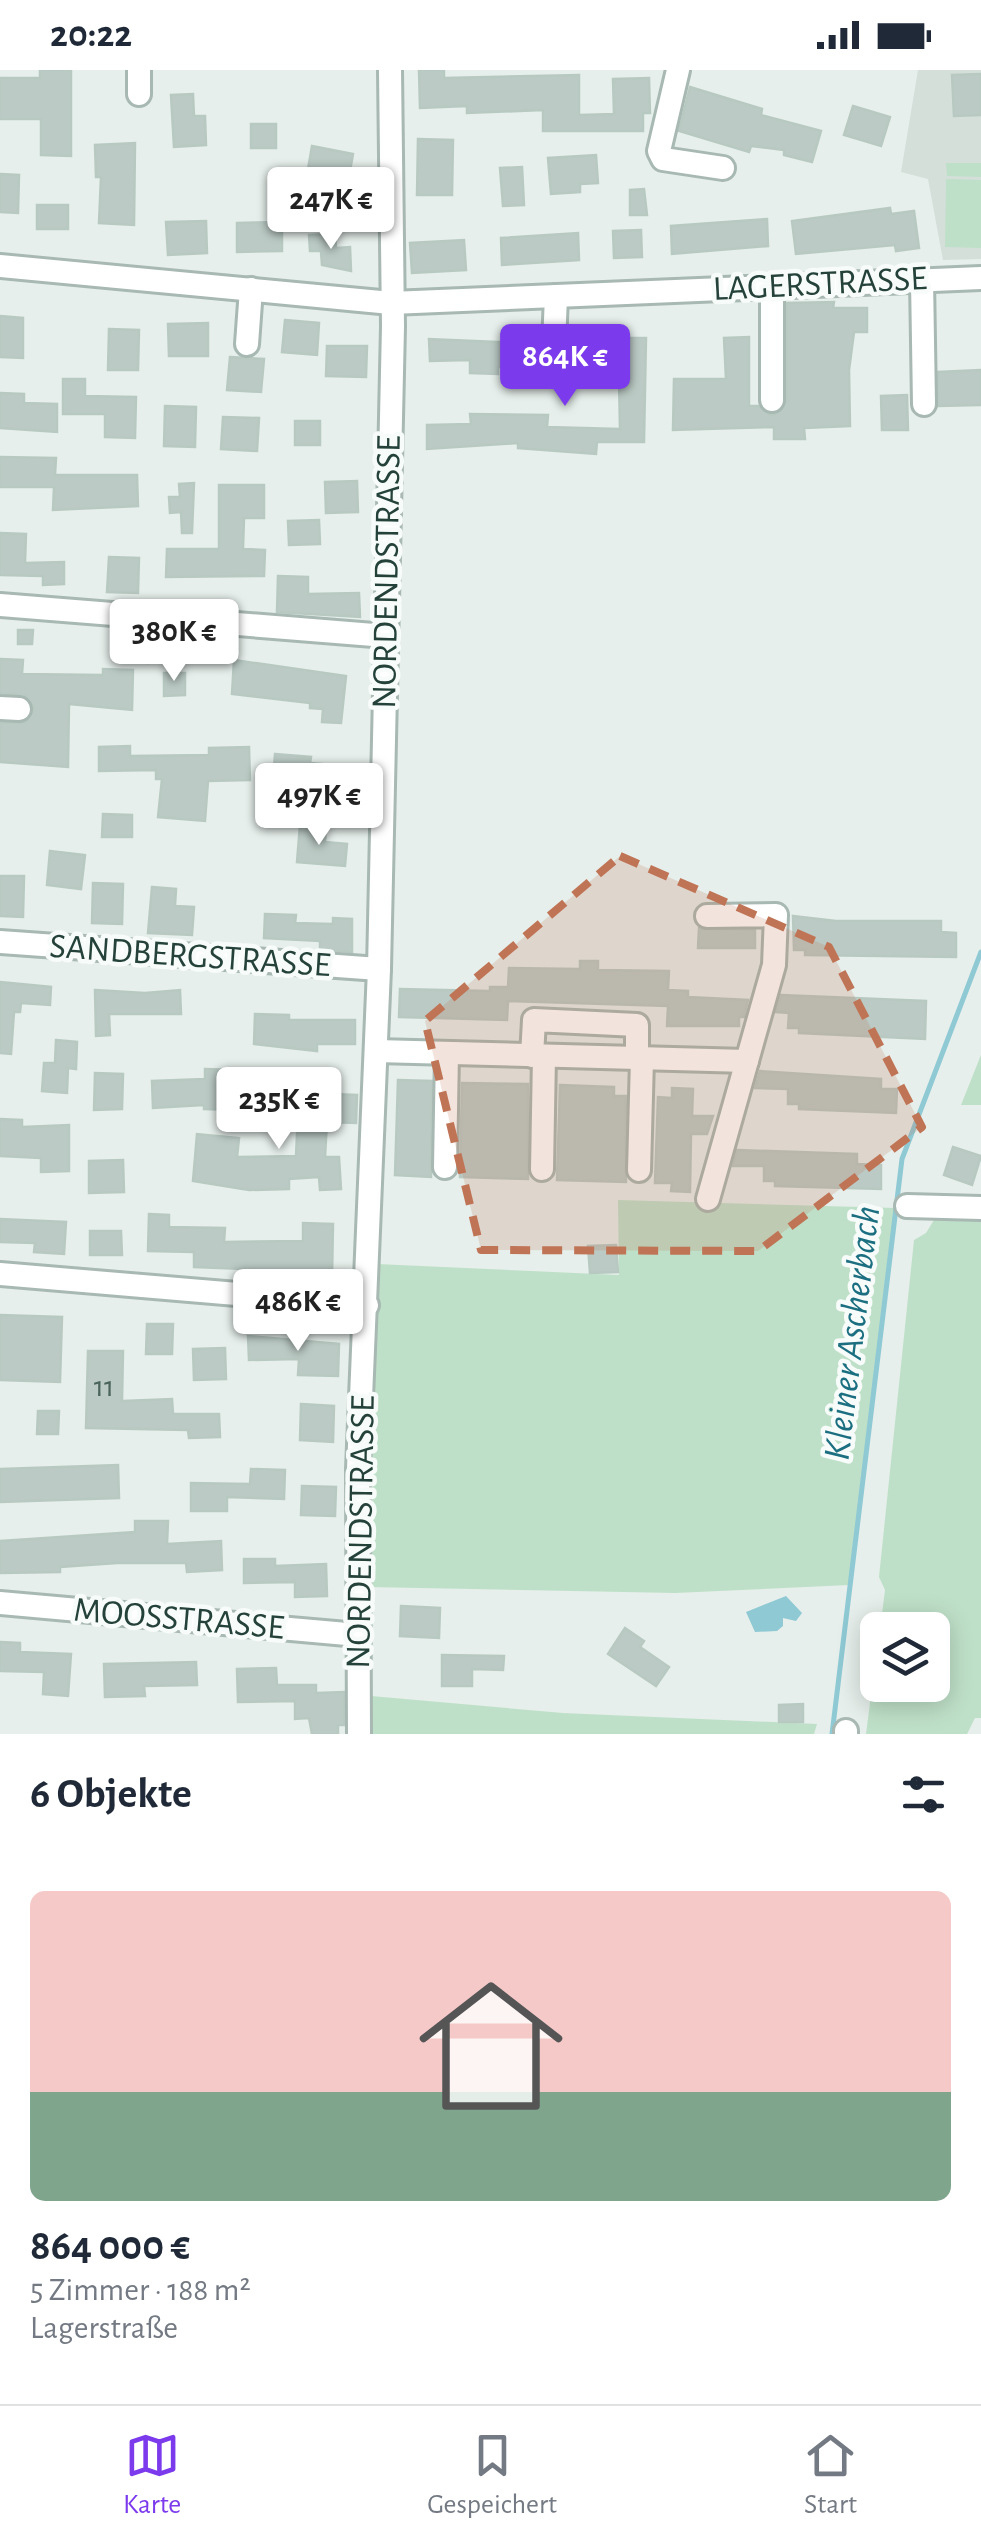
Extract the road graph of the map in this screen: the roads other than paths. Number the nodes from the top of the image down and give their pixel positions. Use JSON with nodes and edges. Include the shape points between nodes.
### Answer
{"nodes":[{"id":1,"x":139,"y":70,"type":"edge"},
{"id":2,"x":390,"y":70,"type":"edge"},
{"id":3,"x":678,"y":70,"type":"edge"},
{"id":4,"x":139,"y":94,"type":"dead end"},
{"id":5,"x":722,"y":168,"type":"dead end"},
{"id":6,"x":0,"y":266,"type":"edge"},
{"id":7,"x":981,"y":278,"type":"edge"},
{"id":8,"x":922,"y":279,"type":"junction"},
{"id":9,"x":772,"y":287,"type":"junction"},
{"id":10,"x":251,"y":289,"type":"junction"},
{"id":11,"x":556,"y":296,"type":"junction"},
{"id":12,"x":392,"y":303,"type":"junction"},
{"id":13,"x":247,"y":344,"type":"dead end"},
{"id":14,"x":553,"y":369,"type":"dead end"},
{"id":15,"x":772,"y":400,"type":"dead end"},
{"id":16,"x":924,"y":404,"type":"dead end"},
{"id":17,"x":0,"y":604,"type":"edge"},
{"id":18,"x":386,"y":636,"type":"junction"},
{"id":19,"x":285,"y":797,"type":"dead end"},
{"id":20,"x":381,"y":808,"type":"junction"},
{"id":21,"x":707,"y":916,"type":"dead end"},
{"id":22,"x":0,"y":942,"type":"edge"},
{"id":23,"x":379,"y":969,"type":"junction"},
{"id":24,"x":376,"y":1051,"type":"junction"},
{"id":25,"x":446,"y":1053,"type":"junction"},
{"id":26,"x":538,"y":1056,"type":"junction"},
{"id":27,"x":640,"y":1059,"type":"junction"},
{"id":28,"x":747,"y":1061,"type":"junction"},
{"id":29,"x":445,"y":1167,"type":"dead end"},
{"id":30,"x":542,"y":1169,"type":"dead end"},
{"id":31,"x":640,"y":1170,"type":"dead end"},
{"id":32,"x":708,"y":1199,"type":"dead end"},
{"id":33,"x":907,"y":1206,"type":"dead end"},
{"id":34,"x":981,"y":1208,"type":"edge"},
{"id":35,"x":0,"y":1274,"type":"edge"},
{"id":36,"x":367,"y":1305,"type":"junction"},
{"id":37,"x":0,"y":1602,"type":"edge"},
{"id":38,"x":358,"y":1636,"type":"junction"},
{"id":39,"x":359,"y":1734,"type":"edge"}],
"edges":[{"from":1,"to":4,"type":"street"},
{"from":2,"to":12,"type":"street","name":"NORDENDSTRASSE"},
{"from":3,"to":5,"type":"street","via":[[659,151],[663,159]]},
{"from":6,"to":10,"type":"street","name":"LAGERSTRASSE"},
{"from":7,"to":8,"type":"street","name":"LAGERSTRASSE"},
{"from":8,"to":9,"type":"street","name":"LAGERSTRASSE"},
{"from":8,"to":16,"type":"street"},
{"from":9,"to":11,"type":"street","name":"LAGERSTRASSE"},
{"from":9,"to":15,"type":"street"},
{"from":10,"to":12,"type":"street","name":"LAGERSTRASSE"},
{"from":10,"to":13,"type":"street"},
{"from":11,"to":12,"type":"street","name":"LAGERSTRASSE"},
{"from":11,"to":14,"type":"street"},
{"from":12,"to":18,"type":"street","name":"NORDENDSTRASSE"},
{"from":17,"to":18,"type":"street"},
{"from":18,"to":20,"type":"street","name":"NORDENDSTRASSE"},
{"from":19,"to":20,"type":"street"},
{"from":20,"to":23,"type":"street","name":"NORDENDSTRASSE"},
{"from":21,"to":28,"type":"street","via":[[776,915],[774,966]]},
{"from":22,"to":23,"type":"street","name":"SANDBERGSTRASSE"},
{"from":23,"to":24,"type":"street","name":"NORDENDSTRASSE"},
{"from":24,"to":25,"type":"street"},
{"from":24,"to":36,"type":"street","name":"NORDENDSTRASSE"},
{"from":25,"to":26,"type":"street"},
{"from":25,"to":29,"type":"street"},
{"from":26,"to":27,"type":"street"},
{"from":26,"to":27,"type":"street","via":[[534,1020],[637,1025]]},
{"from":26,"to":30,"type":"street"},
{"from":27,"to":28,"type":"street"},
{"from":27,"to":31,"type":"street"},
{"from":28,"to":32,"type":"street"},
{"from":33,"to":34,"type":"street"},
{"from":35,"to":36,"type":"street"},
{"from":36,"to":38,"type":"street","name":"NORDENDSTRASSE"},
{"from":37,"to":38,"type":"street","name":"MOOSSTRASSE"},
{"from":38,"to":39,"type":"street","name":"NORDENDSTRASSE"}]}
